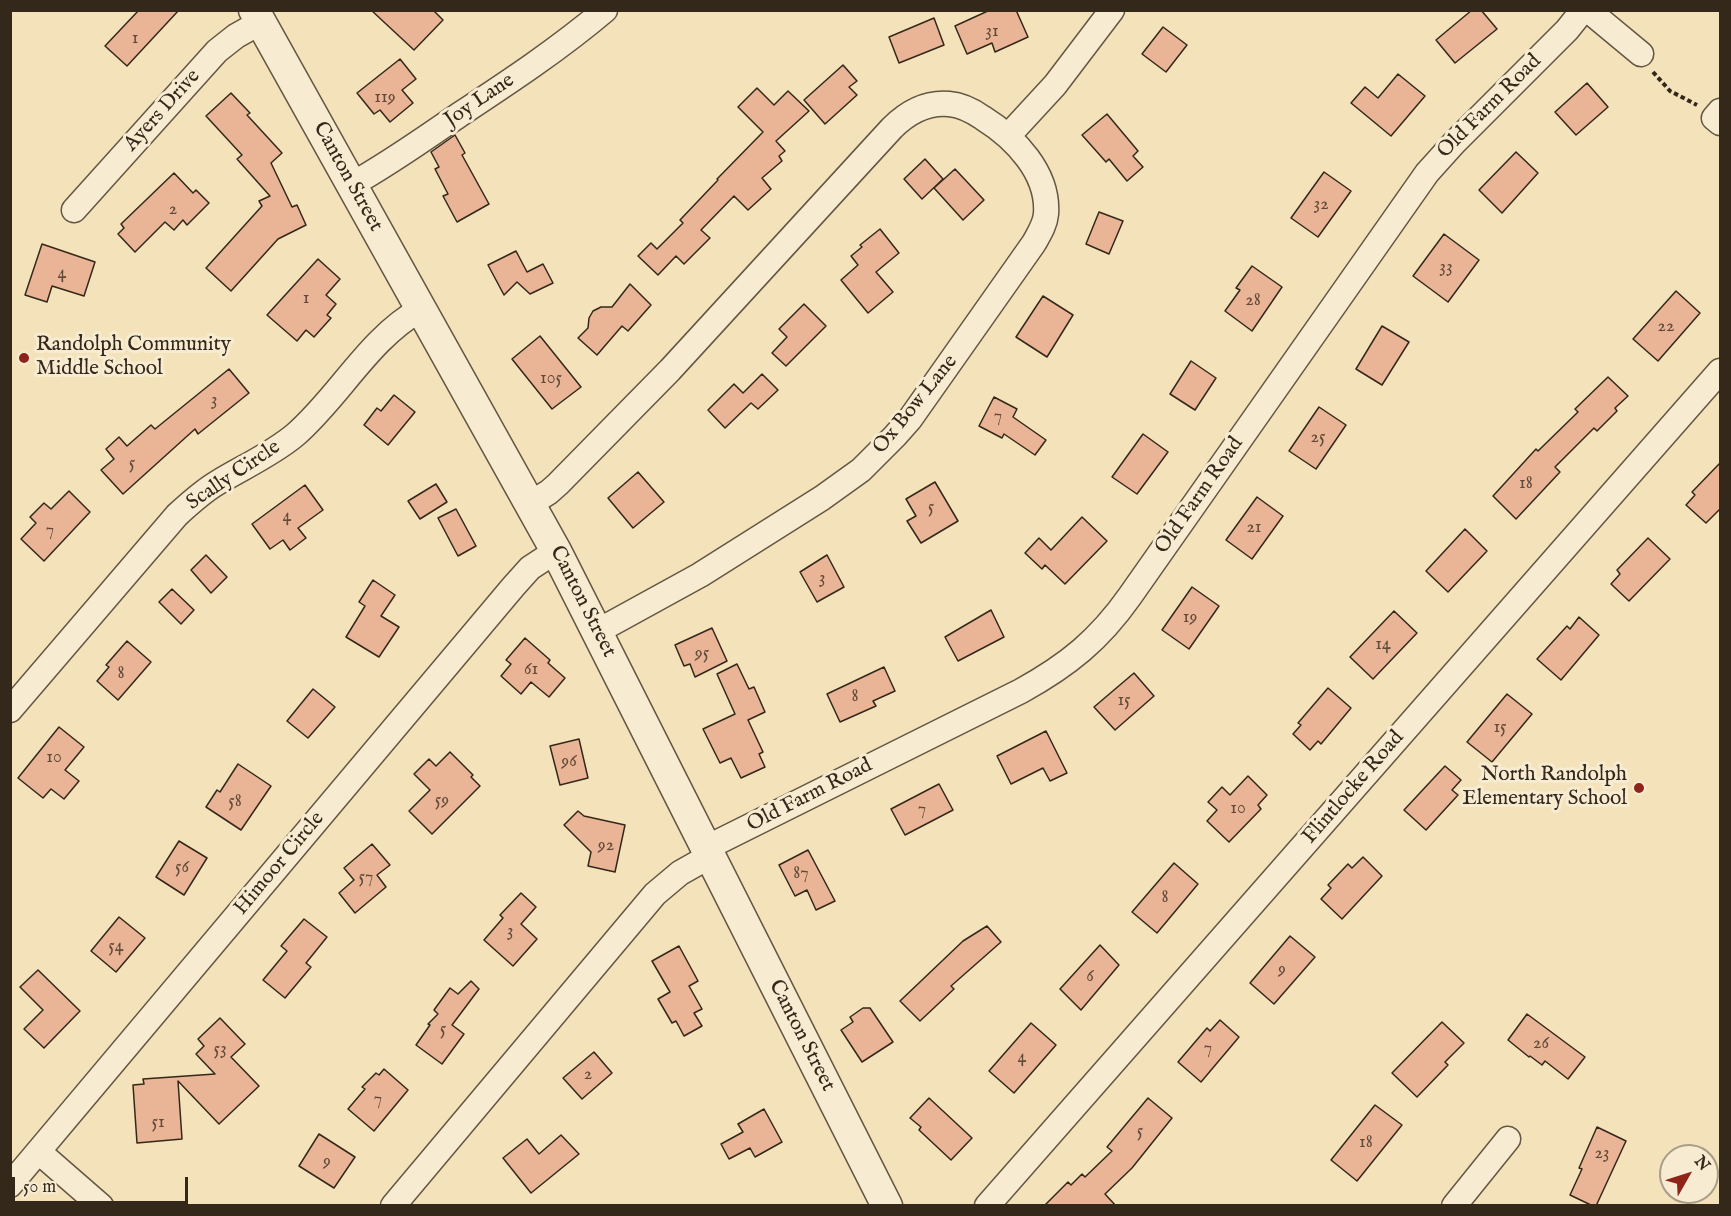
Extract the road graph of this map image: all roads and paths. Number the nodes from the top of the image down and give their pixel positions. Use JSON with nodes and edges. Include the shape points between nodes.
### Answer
{"nodes":[{"id":1,"x":605,"y":10,"type":"edge"},
{"id":2,"x":1112,"y":10,"type":"edge"},
{"id":3,"x":1583,"y":10,"type":"edge"},
{"id":4,"x":1588,"y":10,"type":"edge"},
{"id":5,"x":258,"y":16,"type":"edge"},
{"id":6,"x":1641,"y":54,"type":"joint"},
{"id":7,"x":1718,"y":117,"type":"edge"},
{"id":8,"x":1008,"y":136,"type":"junction"},
{"id":9,"x":351,"y":185,"type":"junction"},
{"id":10,"x":74,"y":210,"type":"dead end"},
{"id":11,"x":421,"y":309,"type":"junction"},
{"id":12,"x":1720,"y":371,"type":"edge"},
{"id":13,"x":530,"y":504,"type":"junction"},
{"id":14,"x":556,"y":550,"type":"junction"},
{"id":15,"x":598,"y":631,"type":"junction"},
{"id":16,"x":10,"y":710,"type":"edge"},
{"id":17,"x":708,"y":852,"type":"junction"},
{"id":18,"x":1508,"y":1139,"type":"dead end"},
{"id":19,"x":39,"y":1152,"type":"junction"},
{"id":20,"x":10,"y":1185,"type":"edge"},
{"id":21,"x":101,"y":1206,"type":"edge"},
{"id":22,"x":393,"y":1206,"type":"edge"},
{"id":23,"x":886,"y":1206,"type":"edge"},
{"id":24,"x":987,"y":1206,"type":"edge"},
{"id":25,"x":1454,"y":1206,"type":"edge"}],
"edges":[{"from":1,"to":9,"type":"street","name":"Joy Lane","via":[[524,72]]},
{"from":2,"to":8,"type":"street","via":[[1055,85]]},
{"from":3,"to":17,"type":"street","name":"Old Farm Road","via":[[1427,173],[1125,603],[1095,639],[1052,673],[1021,691]]},
{"from":4,"to":6,"type":"street"},
{"from":5,"to":9,"type":"street","name":"Canton Street"},
{"from":5,"to":10,"type":"street","name":"Ayers Drive","via":[[217,51]]},
{"from":6,"to":7,"type":"path","via":[[1670,91]]},
{"from":8,"to":13,"type":"street","name":"Ox Bow Lane","via":[[971,110],[951,104],[919,108],[901,120],[670,370],[567,476]]},
{"from":8,"to":15,"type":"street","name":"Ox Bow Lane","via":[[1036,171],[1046,205],[1044,224],[910,419],[861,470],[822,498],[700,575]]},
{"from":9,"to":11,"type":"street","name":"Canton Street"},
{"from":11,"to":13,"type":"street","name":"Canton Street"},
{"from":11,"to":16,"type":"street","name":"Scally Circle","via":[[384,336],[294,435],[203,492],[177,515]]},
{"from":12,"to":24,"type":"street","name":"Flintlocke Road"},
{"from":13,"to":14,"type":"street","name":"Canton Street"},
{"from":14,"to":15,"type":"street","name":"Canton Street"},
{"from":14,"to":19,"type":"street","name":"Himoor Circle","via":[[530,568],[513,587]]},
{"from":15,"to":17,"type":"street","name":"Canton Street"},
{"from":17,"to":22,"type":"street","via":[[656,894]]},
{"from":17,"to":23,"type":"street","name":"Canton Street"},
{"from":18,"to":25,"type":"street"},
{"from":19,"to":20,"type":"street","name":"Himoor Circle"},
{"from":19,"to":21,"type":"street"}]}
